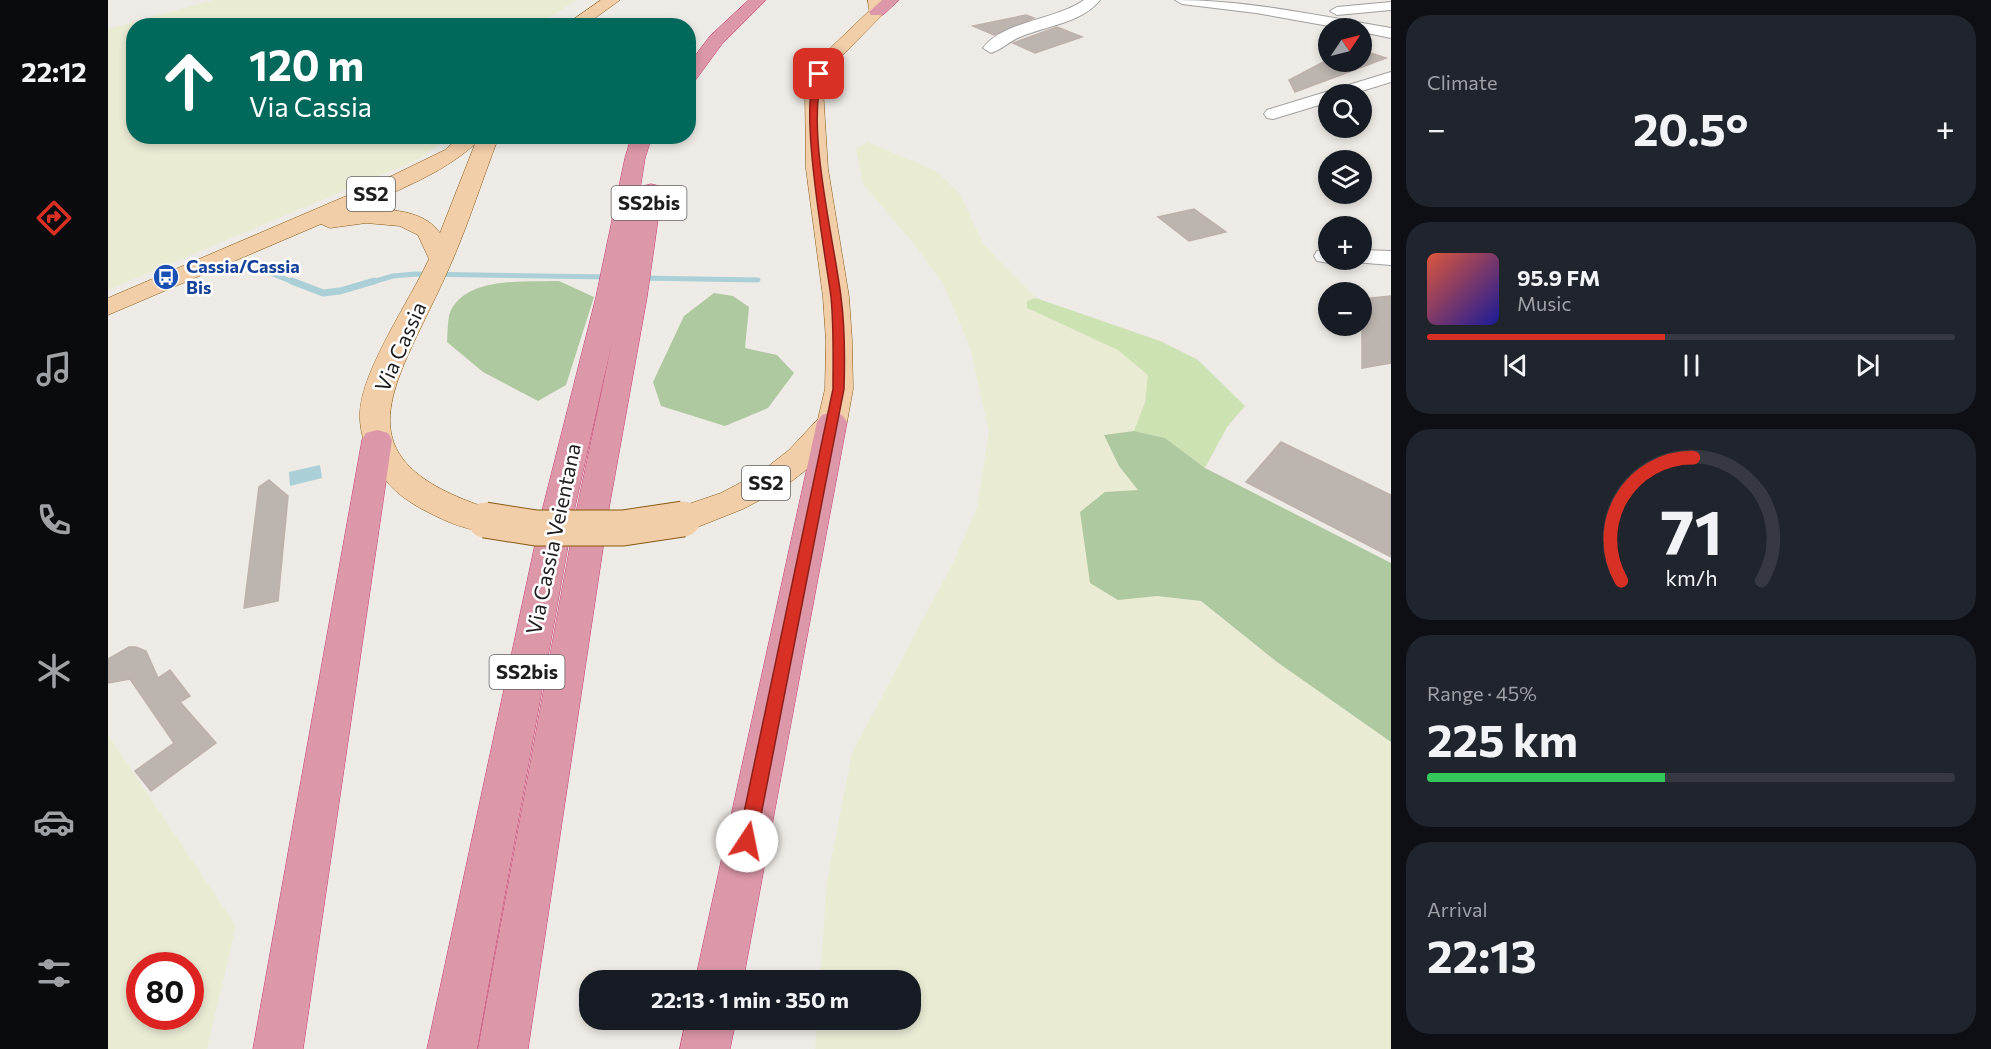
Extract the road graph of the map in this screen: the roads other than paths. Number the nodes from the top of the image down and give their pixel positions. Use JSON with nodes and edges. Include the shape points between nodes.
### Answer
{"nodes":[{"id":1,"x":612,"y":0,"type":"edge"},
{"id":2,"x":740,"y":0,"type":"edge"},
{"id":3,"x":758,"y":0,"type":"edge"},
{"id":4,"x":1093,"y":0,"type":"edge"},
{"id":5,"x":1182,"y":0,"type":"edge"},
{"id":6,"x":1334,"y":0,"type":"edge"},
{"id":7,"x":882,"y":4,"type":"edge"},
{"id":8,"x":1391,"y":6,"type":"edge"},
{"id":9,"x":1256,"y":9,"type":"junction"},
{"id":10,"x":1316,"y":11,"type":"junction"},
{"id":11,"x":584,"y":18,"type":"edge"},
{"id":12,"x":1391,"y":33,"type":"edge"},
{"id":13,"x":696,"y":42,"type":"edge"},
{"id":14,"x":992,"y":48,"type":"dead end"},
{"id":15,"x":696,"y":67,"type":"edge"},
{"id":16,"x":1391,"y":77,"type":"edge"},
{"id":17,"x":1368,"y":84,"type":"edge"},
{"id":18,"x":1318,"y":100,"type":"edge"},
{"id":19,"x":1273,"y":114,"type":"dead end"},
{"id":20,"x":464,"y":144,"type":"edge"},
{"id":21,"x":486,"y":144,"type":"edge"},
{"id":22,"x":639,"y":144,"type":"edge"},
{"id":23,"x":661,"y":144,"type":"edge"},
{"id":24,"x":262,"y":241,"type":"junction"},
{"id":25,"x":1372,"y":257,"type":"edge"},
{"id":26,"x":1391,"y":258,"type":"edge"},
{"id":27,"x":436,"y":270,"type":"junction"},
{"id":28,"x":624,"y":283,"type":"junction"},
{"id":29,"x":108,"y":307,"type":"edge"},
{"id":30,"x":832,"y":422,"type":"junction"},
{"id":31,"x":377,"y":440,"type":"junction"},
{"id":32,"x":721,"y":970,"type":"edge"},
{"id":33,"x":709,"y":1030,"type":"edge"},
{"id":34,"x":278,"y":1049,"type":"edge"},
{"id":35,"x":452,"y":1049,"type":"edge"},
{"id":36,"x":502,"y":1049,"type":"edge"},
{"id":37,"x":705,"y":1049,"type":"edge"}],
"edges":[{"from":1,"to":11,"type":"main road"},
{"from":2,"to":13,"type":"highway"},
{"from":3,"to":15,"type":"highway","via":[[716,40]]},
{"from":4,"to":14,"type":"street","via":[[1073,13],[1004,39]]},
{"from":5,"to":9,"type":"street"},
{"from":6,"to":10,"type":"street"},
{"from":7,"to":30,"type":"main road","via":[[827,61],[814,89],[817,169],[839,341],[838,389]]},
{"from":8,"to":10,"type":"street"},
{"from":9,"to":10,"type":"street"},
{"from":9,"to":12,"type":"street"},
{"from":16,"to":17,"type":"street"},
{"from":18,"to":19,"type":"street"},
{"from":20,"to":24,"type":"main road","number":"SS2","via":[[426,168]]},
{"from":21,"to":27,"type":"main road","name":"Via Cassia","number":"SS2"},
{"from":22,"to":28,"type":"highway","name":"Via Cassia Veientana","number":"SS2bis"},
{"from":23,"to":28,"type":"highway","name":"Via Cassia Veientana","number":"SS2bis"},
{"from":24,"to":27,"type":"main road","number":"SS2","via":[[343,218],[392,218],[426,230],[436,246]]},
{"from":24,"to":29,"type":"main road","number":"SS2"},
{"from":25,"to":26,"type":"street"},
{"from":27,"to":31,"type":"main road","name":"Via Cassia","number":"SS2","via":[[385,376],[375,410]]},
{"from":28,"to":35,"type":"highway","name":"Via Cassia Veientana","number":"SS2bis","via":[[559,507]]},
{"from":28,"to":36,"type":"highway","name":"Via Cassia Veientana","number":"SS2bis","via":[[594,508]]},
{"from":30,"to":31,"type":"main road","name":"Via Cassia","number":"SS2","bridge":true,"via":[[800,459],[772,480],[732,501],[683,519],[623,528],[536,528],[451,510],[410,486],[390,465]]},
{"from":30,"to":32,"type":"highway"},
{"from":31,"to":34,"type":"highway"},
{"from":33,"to":37,"type":"highway"}]}
